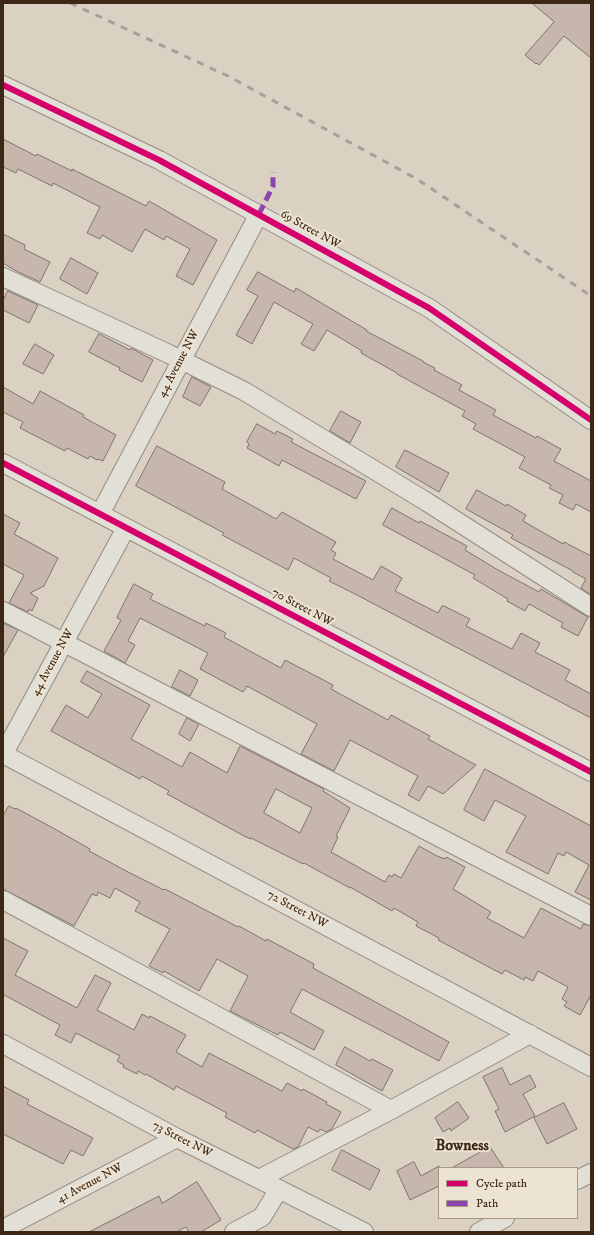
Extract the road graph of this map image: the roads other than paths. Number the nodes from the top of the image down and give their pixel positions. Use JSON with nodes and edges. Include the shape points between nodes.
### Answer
{"nodes":[{"id":1,"x":3,"y":85,"type":"edge"},
{"id":2,"x":259,"y":214,"type":"junction"},
{"id":3,"x":3,"y":277,"type":"edge"},
{"id":4,"x":181,"y":360,"type":"junction"},
{"id":5,"x":591,"y":420,"type":"edge"},
{"id":6,"x":3,"y":463,"type":"edge"},
{"id":7,"x":100,"y":514,"type":"junction"},
{"id":8,"x":126,"y":528,"type":"junction"},
{"id":9,"x":591,"y":607,"type":"edge"},
{"id":10,"x":3,"y":611,"type":"edge"},
{"id":11,"x":64,"y":643,"type":"junction"},
{"id":12,"x":3,"y":755,"type":"edge"},
{"id":13,"x":591,"y":772,"type":"edge"},
{"id":14,"x":3,"y":900,"type":"edge"},
{"id":15,"x":591,"y":916,"type":"edge"},
{"id":16,"x":530,"y":1034,"type":"junction"},
{"id":17,"x":3,"y":1044,"type":"edge"},
{"id":18,"x":591,"y":1067,"type":"edge"},
{"id":19,"x":391,"y":1110,"type":"junction"},
{"id":20,"x":177,"y":1138,"type":"junction"},
{"id":21,"x":591,"y":1173,"type":"edge"},
{"id":22,"x":259,"y":1179,"type":"junction"},
{"id":23,"x":578,"y":1180,"type":"edge"},
{"id":24,"x":279,"y":1189,"type":"junction"},
{"id":25,"x":503,"y":1219,"type":"edge"},
{"id":26,"x":6,"y":1224,"type":"edge"},
{"id":27,"x":234,"y":1232,"type":"edge"},
{"id":28,"x":364,"y":1232,"type":"edge"},
{"id":29,"x":479,"y":1232,"type":"edge"}],
"edges":[{"from":1,"to":2,"type":"street","name":"69 Street NW","via":[[159,160]]},
{"from":2,"to":4,"type":"street","name":"44 Avenue NW"},
{"from":2,"to":5,"type":"street","name":"69 Street NW","via":[[429,308]]},
{"from":3,"to":4,"type":"street"},
{"from":4,"to":7,"type":"street","name":"44 Avenue NW"},
{"from":4,"to":9,"type":"street","via":[[244,391],[427,502]]},
{"from":6,"to":7,"type":"street","name":"70 Street NW"},
{"from":7,"to":8,"type":"street","name":"70 Street NW"},
{"from":8,"to":11,"type":"street","name":"44 Avenue NW"},
{"from":8,"to":13,"type":"street","name":"70 Street NW"},
{"from":10,"to":11,"type":"street"},
{"from":11,"to":12,"type":"street","name":"44 Avenue NW"},
{"from":11,"to":15,"type":"street"},
{"from":12,"to":16,"type":"street","name":"72 Street NW"},
{"from":14,"to":19,"type":"street"},
{"from":16,"to":18,"type":"street","name":"72 Street NW"},
{"from":16,"to":19,"type":"street"},
{"from":17,"to":20,"type":"street","name":"73 Street NW"},
{"from":19,"to":22,"type":"street"},
{"from":20,"to":22,"type":"street","name":"73 Street NW"},
{"from":20,"to":26,"type":"street","name":"41 Avenue NW"},
{"from":21,"to":23,"type":"street"},
{"from":22,"to":24,"type":"street","name":"73 Street NW"},
{"from":24,"to":27,"type":"street","via":[[262,1217]]},
{"from":24,"to":28,"type":"street","name":"73 Street NW"},
{"from":25,"to":29,"type":"street"}]}
